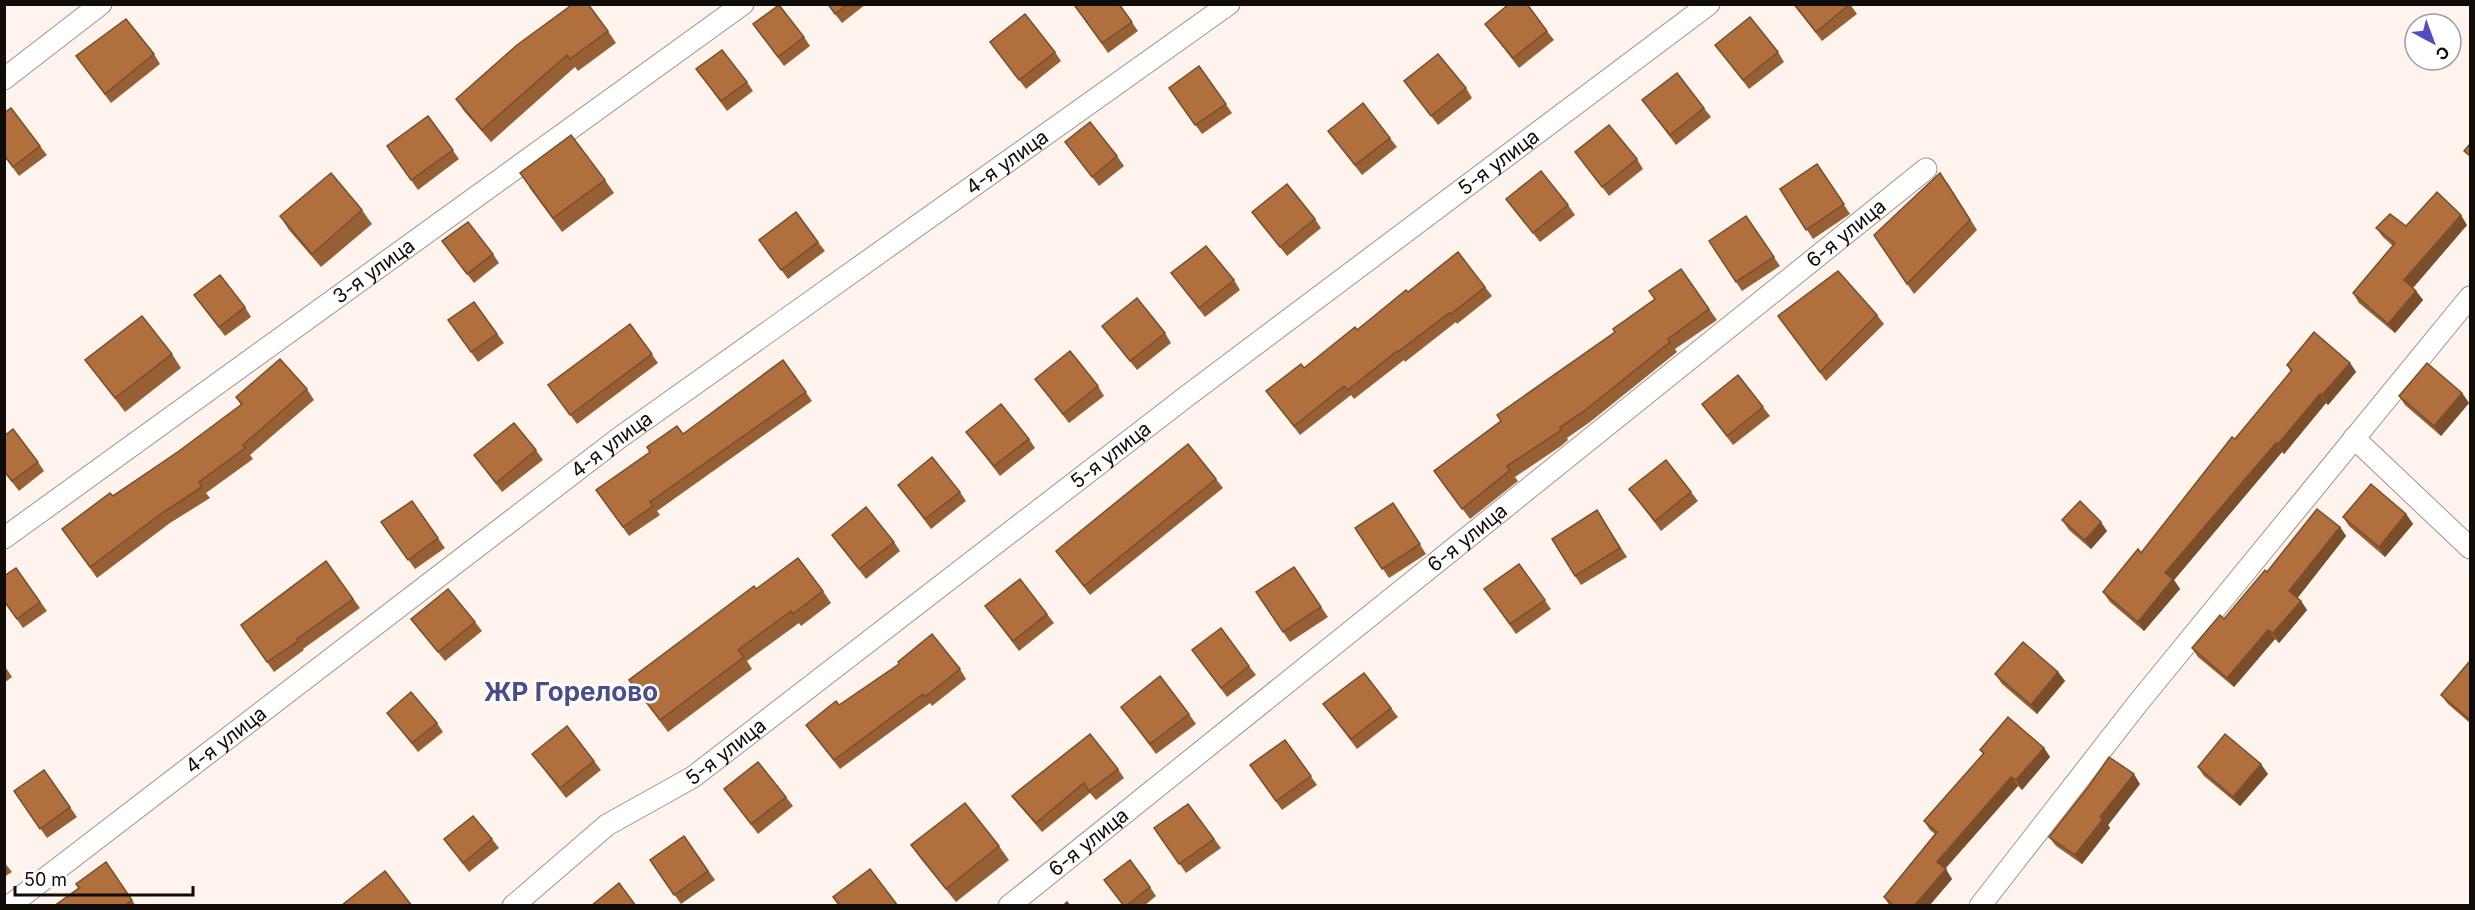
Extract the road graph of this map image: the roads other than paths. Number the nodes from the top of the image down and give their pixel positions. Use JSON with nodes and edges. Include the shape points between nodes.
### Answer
{"nodes":[{"id":1,"x":743,"y":4,"type":"edge"},
{"id":2,"x":1229,"y":4,"type":"edge"},
{"id":3,"x":1709,"y":4,"type":"edge"},
{"id":4,"x":96,"y":6,"type":"edge"},
{"id":5,"x":4,"y":79,"type":"edge"},
{"id":6,"x":1926,"y":169,"type":"dead end"},
{"id":7,"x":2470,"y":297,"type":"edge"},
{"id":8,"x":2354,"y":438,"type":"junction"},
{"id":9,"x":4,"y":538,"type":"edge"},
{"id":10,"x":2470,"y":548,"type":"edge"},
{"id":11,"x":9,"y":906,"type":"edge"},
{"id":12,"x":513,"y":906,"type":"edge"},
{"id":13,"x":1009,"y":906,"type":"edge"},
{"id":14,"x":1980,"y":906,"type":"edge"}],
"edges":[{"from":1,"to":9,"type":"street","name":"3-я улица"},
{"from":2,"to":11,"type":"street","name":"4-я улица","via":[[619,438]]},
{"from":3,"to":12,"type":"street","name":"5-я улица","via":[[1187,396],[693,777],[607,825]]},
{"from":4,"to":5,"type":"street"},
{"from":6,"to":13,"type":"street","name":"6-я улица"},
{"from":7,"to":8,"type":"street"},
{"from":8,"to":10,"type":"street"},
{"from":8,"to":14,"type":"street","via":[[2138,703]]}]}
